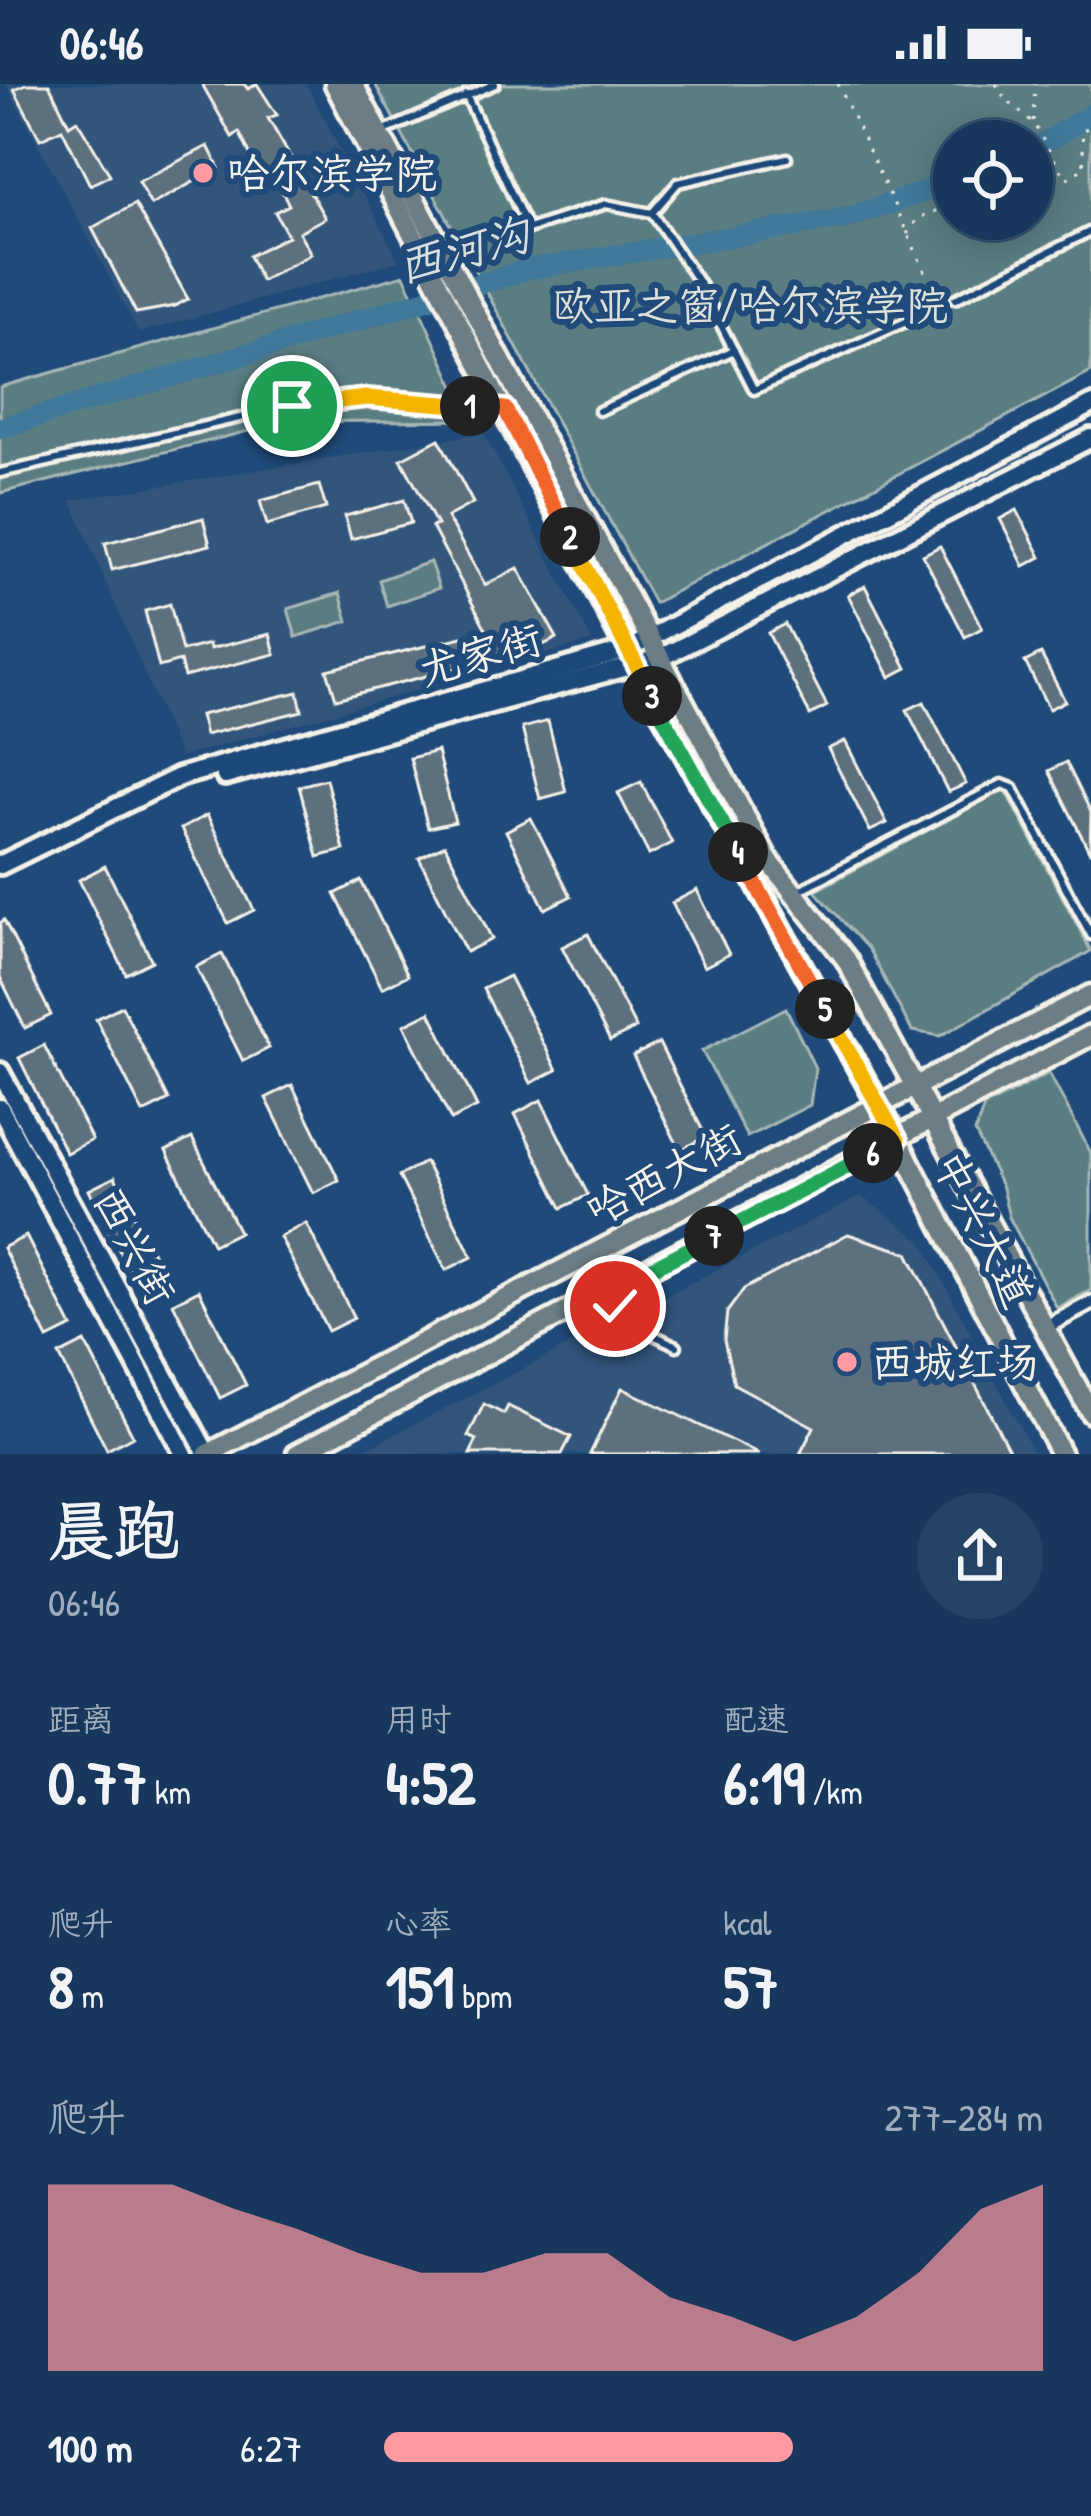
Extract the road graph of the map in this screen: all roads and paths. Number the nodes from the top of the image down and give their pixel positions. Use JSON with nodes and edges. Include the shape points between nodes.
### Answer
{"nodes":[{"id":1,"x":335,"y":84,"type":"edge"},
{"id":2,"x":353,"y":84,"type":"edge"},
{"id":3,"x":495,"y":84,"type":"edge"},
{"id":4,"x":838,"y":84,"type":"edge"},
{"id":5,"x":996,"y":84,"type":"edge"},
{"id":6,"x":1035,"y":84,"type":"edge"},
{"id":7,"x":466,"y":95,"type":"junction"},
{"id":8,"x":1030,"y":120,"type":"edge"},
{"id":9,"x":1034,"y":120,"type":"edge"},
{"id":10,"x":1091,"y":127,"type":"edge"},
{"id":11,"x":379,"y":133,"type":"junction"},
{"id":12,"x":1053,"y":156,"type":"edge"},
{"id":13,"x":787,"y":158,"type":"dead end"},
{"id":14,"x":1066,"y":179,"type":"junction"},
{"id":15,"x":1053,"y":182,"type":"edge"},
{"id":16,"x":933,"y":212,"type":"edge"},
{"id":17,"x":652,"y":213,"type":"junction"},
{"id":18,"x":416,"y":219,"type":"junction"},
{"id":19,"x":1091,"y":231,"type":"edge"},
{"id":20,"x":906,"y":235,"type":"junction"},
{"id":21,"x":930,"y":282,"type":"dead end"},
{"id":22,"x":955,"y":299,"type":"dead end"},
{"id":23,"x":926,"y":313,"type":"dead end"},
{"id":24,"x":467,"y":319,"type":"junction"},
{"id":25,"x":734,"y":350,"type":"junction"},
{"id":26,"x":1091,"y":405,"type":"edge"},
{"id":27,"x":505,"y":409,"type":"junction"},
{"id":28,"x":598,"y":411,"type":"dead end"},
{"id":29,"x":1091,"y":438,"type":"edge"},
{"id":30,"x":0,"y":473,"type":"edge"},
{"id":31,"x":646,"y":636,"type":"junction"},
{"id":32,"x":631,"y":657,"type":"junction"},
{"id":33,"x":660,"y":658,"type":"junction"},
{"id":34,"x":0,"y":865,"type":"edge"},
{"id":35,"x":0,"y":877,"type":"edge"},
{"id":36,"x":795,"y":892,"type":"junction"},
{"id":37,"x":1091,"y":935,"type":"edge"},
{"id":38,"x":1091,"y":994,"type":"edge"},
{"id":39,"x":1091,"y":1035,"type":"edge"},
{"id":40,"x":0,"y":1072,"type":"edge"},
{"id":41,"x":917,"y":1084,"type":"junction"},
{"id":42,"x":877,"y":1103,"type":"junction"},
{"id":43,"x":0,"y":1108,"type":"edge"},
{"id":44,"x":935,"y":1119,"type":"junction"},
{"id":45,"x":898,"y":1140,"type":"junction"},
{"id":46,"x":620,"y":1285,"type":"junction"},
{"id":47,"x":1091,"y":1303,"type":"edge"},
{"id":48,"x":1046,"y":1327,"type":"junction"},
{"id":49,"x":676,"y":1346,"type":"dead end"},
{"id":50,"x":1091,"y":1413,"type":"edge"},
{"id":51,"x":184,"y":1454,"type":"edge"},
{"id":52,"x":207,"y":1454,"type":"edge"},
{"id":53,"x":297,"y":1454,"type":"edge"},
{"id":54,"x":1061,"y":1454,"type":"edge"}],
"edges":[{"from":1,"to":18,"type":"main road","name":"中兴大道"},
{"from":2,"to":11,"type":"main road","name":"中兴大道"},
{"from":3,"to":7,"type":"lane"},
{"from":4,"to":20,"type":"path"},
{"from":5,"to":8,"type":"path"},
{"from":6,"to":9,"type":"path"},
{"from":7,"to":11,"type":"lane"},
{"from":7,"to":17,"type":"lane","via":[[528,229],[606,204]]},
{"from":10,"to":14,"type":"path","via":[[1082,130],[1084,168]]},
{"from":11,"to":18,"type":"main road","name":"中兴大道"},
{"from":12,"to":14,"type":"path"},
{"from":13,"to":17,"type":"lane","via":[[678,184]]},
{"from":14,"to":15,"type":"path"},
{"from":16,"to":20,"type":"path"},
{"from":17,"to":25,"type":"lane"},
{"from":18,"to":24,"type":"main road","name":"中兴大道"},
{"from":19,"to":22,"type":"lane"},
{"from":20,"to":21,"type":"path"},
{"from":23,"to":25,"type":"lane","via":[[754,390]]},
{"from":24,"to":27,"type":"main road","name":"中兴大道"},
{"from":24,"to":31,"type":"main road","name":"中兴大道"},
{"from":25,"to":28,"type":"lane"},
{"from":26,"to":31,"type":"main road","name":"尤家街"},
{"from":27,"to":30,"type":"lane","via":[[367,398],[292,406]]},
{"from":27,"to":32,"type":"main road","name":"中兴大道"},
{"from":29,"to":33,"type":"main road","name":"尤家街"},
{"from":31,"to":32,"type":"main road","name":"尤家街"},
{"from":31,"to":33,"type":"main road","name":"中兴大道"},
{"from":32,"to":33,"type":"main road","name":"尤家街"},
{"from":32,"to":34,"type":"main road","name":"尤家街","via":[[179,777]]},
{"from":32,"to":35,"type":"main road","name":"尤家街","via":[[184,787]]},
{"from":32,"to":42,"type":"main road","name":"中兴大道"},
{"from":33,"to":36,"type":"main road","name":"中兴大道","via":[[768,860]]},
{"from":36,"to":37,"type":"lane","via":[[1002,784],[1013,788]]},
{"from":36,"to":41,"type":"main road","name":"中兴大道","via":[[846,959]]},
{"from":38,"to":41,"type":"main road","name":"哈西大街"},
{"from":39,"to":44,"type":"main road","name":"哈西大街"},
{"from":40,"to":52,"type":"main road","name":"西兴街"},
{"from":41,"to":42,"type":"main road","name":"哈西大街"},
{"from":41,"to":44,"type":"main road","name":"中兴大道"},
{"from":42,"to":45,"type":"main road","name":"中兴大道"},
{"from":42,"to":52,"type":"main road","name":"哈西大街"},
{"from":43,"to":51,"type":"main road","name":"西兴街"},
{"from":44,"to":45,"type":"main road","name":"哈西大街"},
{"from":44,"to":48,"type":"main road","name":"中兴大道"},
{"from":45,"to":46,"type":"main road","name":"哈西大街"},
{"from":45,"to":54,"type":"main road","name":"中兴大道"},
{"from":46,"to":49,"type":"lane","via":[[614,1299],[622,1318]]},
{"from":46,"to":53,"type":"main road","name":"哈西大街"},
{"from":47,"to":48,"type":"street"},
{"from":48,"to":50,"type":"main road","name":"中兴大道"}]}
